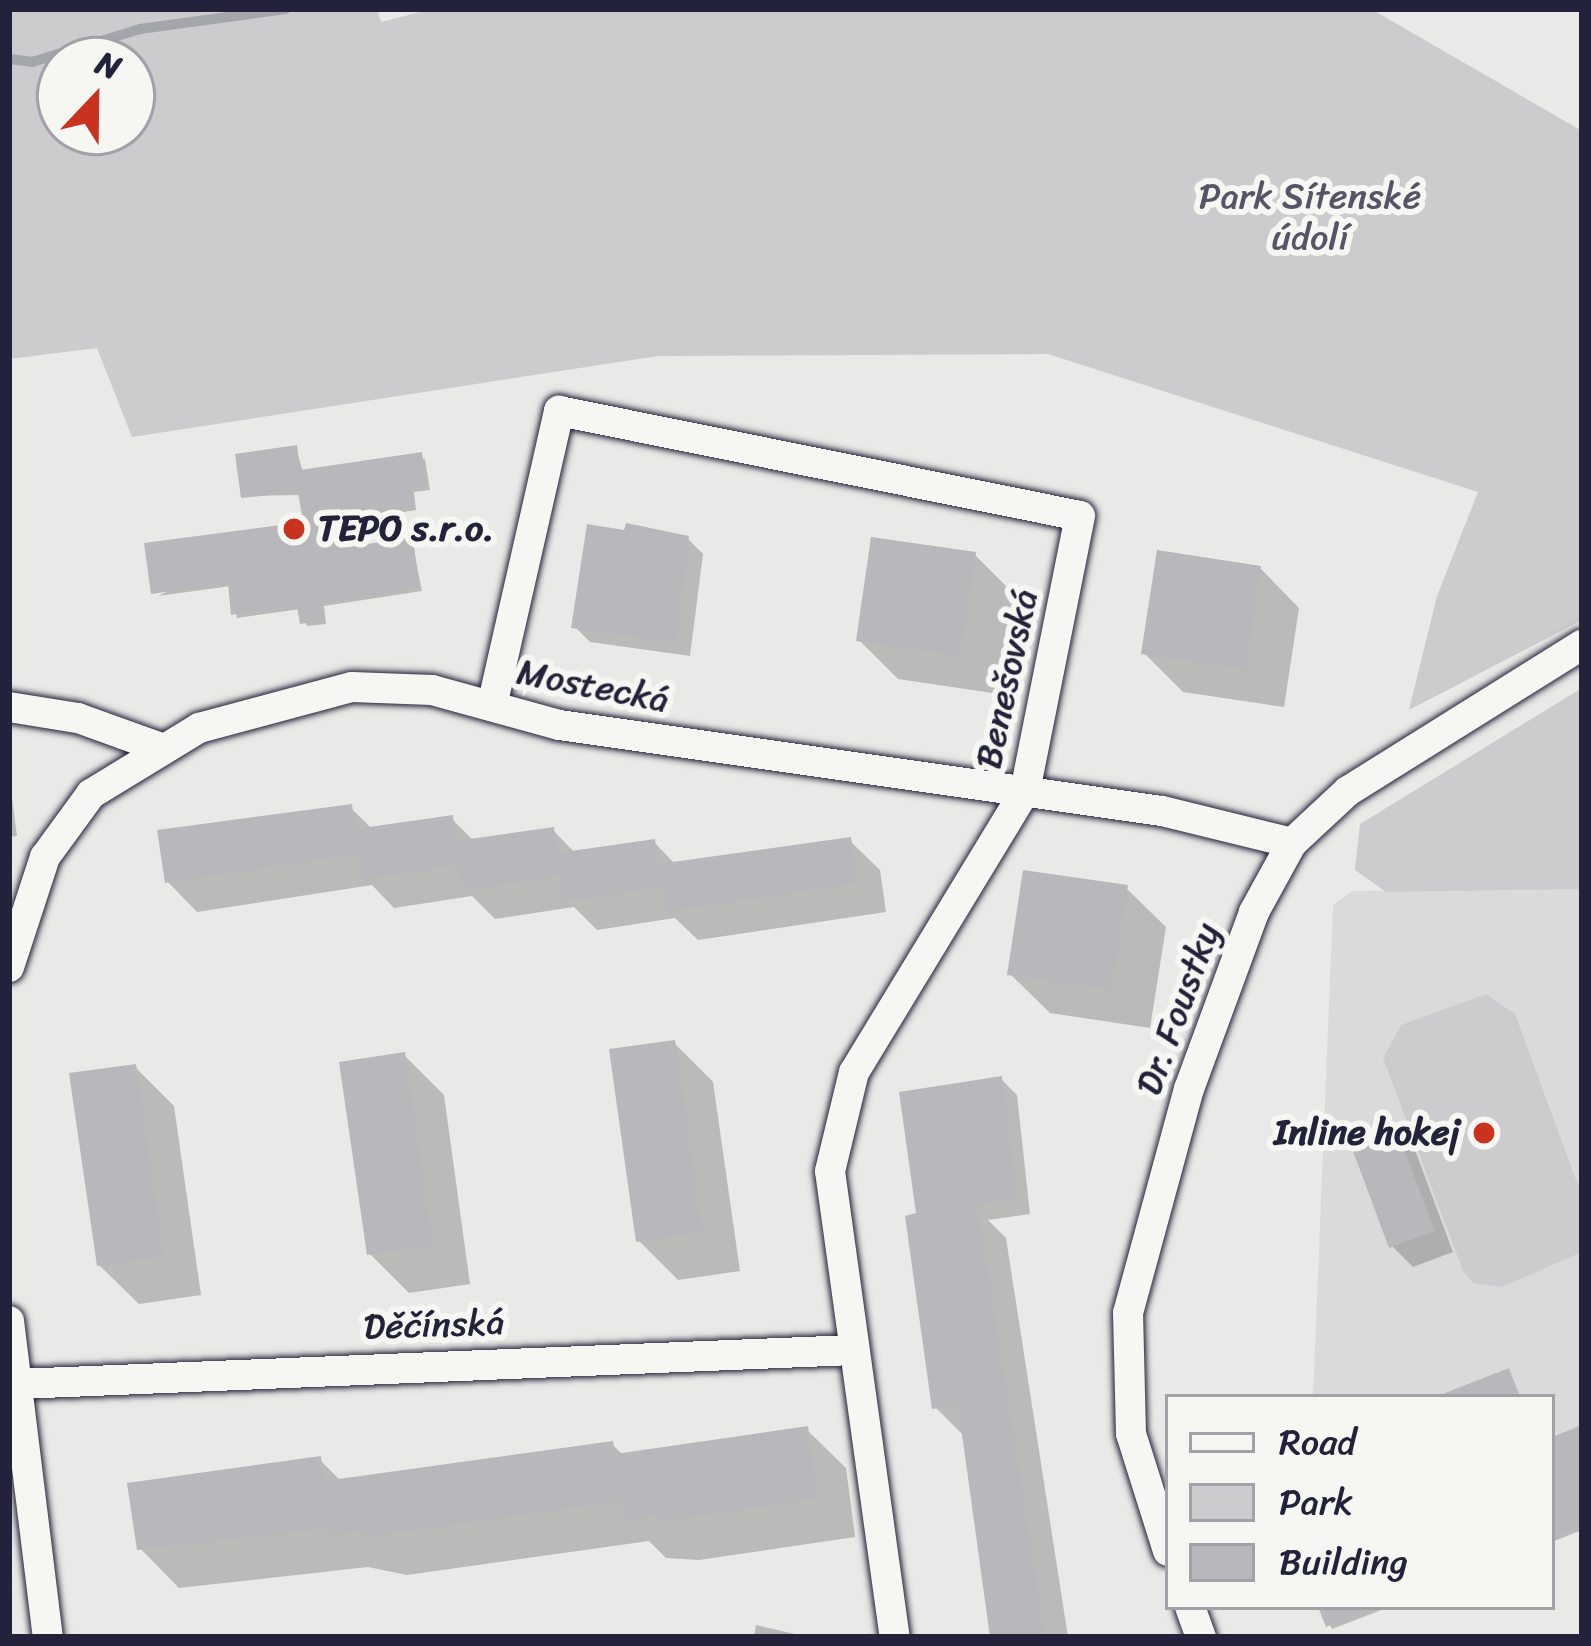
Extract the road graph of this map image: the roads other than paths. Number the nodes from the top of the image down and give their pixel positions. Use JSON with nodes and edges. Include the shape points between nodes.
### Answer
{"nodes":[{"id":1,"x":1582,"y":645,"type":"edge"},
{"id":2,"x":492,"y":706,"type":"junction"},
{"id":3,"x":9,"y":707,"type":"edge"},
{"id":4,"x":164,"y":748,"type":"junction"},
{"id":5,"x":1024,"y":791,"type":"junction"},
{"id":6,"x":1292,"y":843,"type":"junction"},
{"id":7,"x":9,"y":968,"type":"edge"},
{"id":8,"x":9,"y":1321,"type":"edge"},
{"id":9,"x":854,"y":1350,"type":"junction"},
{"id":10,"x":18,"y":1384,"type":"junction"},
{"id":11,"x":1165,"y":1542,"type":"edge"},
{"id":12,"x":48,"y":1637,"type":"edge"},
{"id":13,"x":895,"y":1637,"type":"edge"}],
"edges":[{"from":1,"to":6,"type":"street","name":"Dr. Foustky","via":[[1416,743]]},
{"from":2,"to":4,"type":"street","name":"Mostecká","via":[[432,690],[352,687],[199,728]]},
{"from":2,"to":5,"type":"street","name":"Mostecká","via":[[560,725]]},
{"from":2,"to":5,"type":"street","name":"Benešovská","via":[[560,412],[1080,516]]},
{"from":3,"to":4,"type":"street","via":[[78,718]]},
{"from":4,"to":7,"type":"street","name":"Mostecká","via":[[91,794],[45,857]]},
{"from":5,"to":6,"type":"street","name":"Mostecká","via":[[1238,825]]},
{"from":5,"to":9,"type":"street","name":"Benešovská","via":[[854,1072],[830,1171]]},
{"from":6,"to":11,"type":"street","name":"Dr. Foustky","via":[[1220,998],[1137,1260],[1125,1369],[1131,1434]]},
{"from":8,"to":10,"type":"street"},
{"from":9,"to":10,"type":"street","name":"Děčínská"},
{"from":9,"to":13,"type":"street","name":"Benešovská"},
{"from":10,"to":12,"type":"street"}]}
